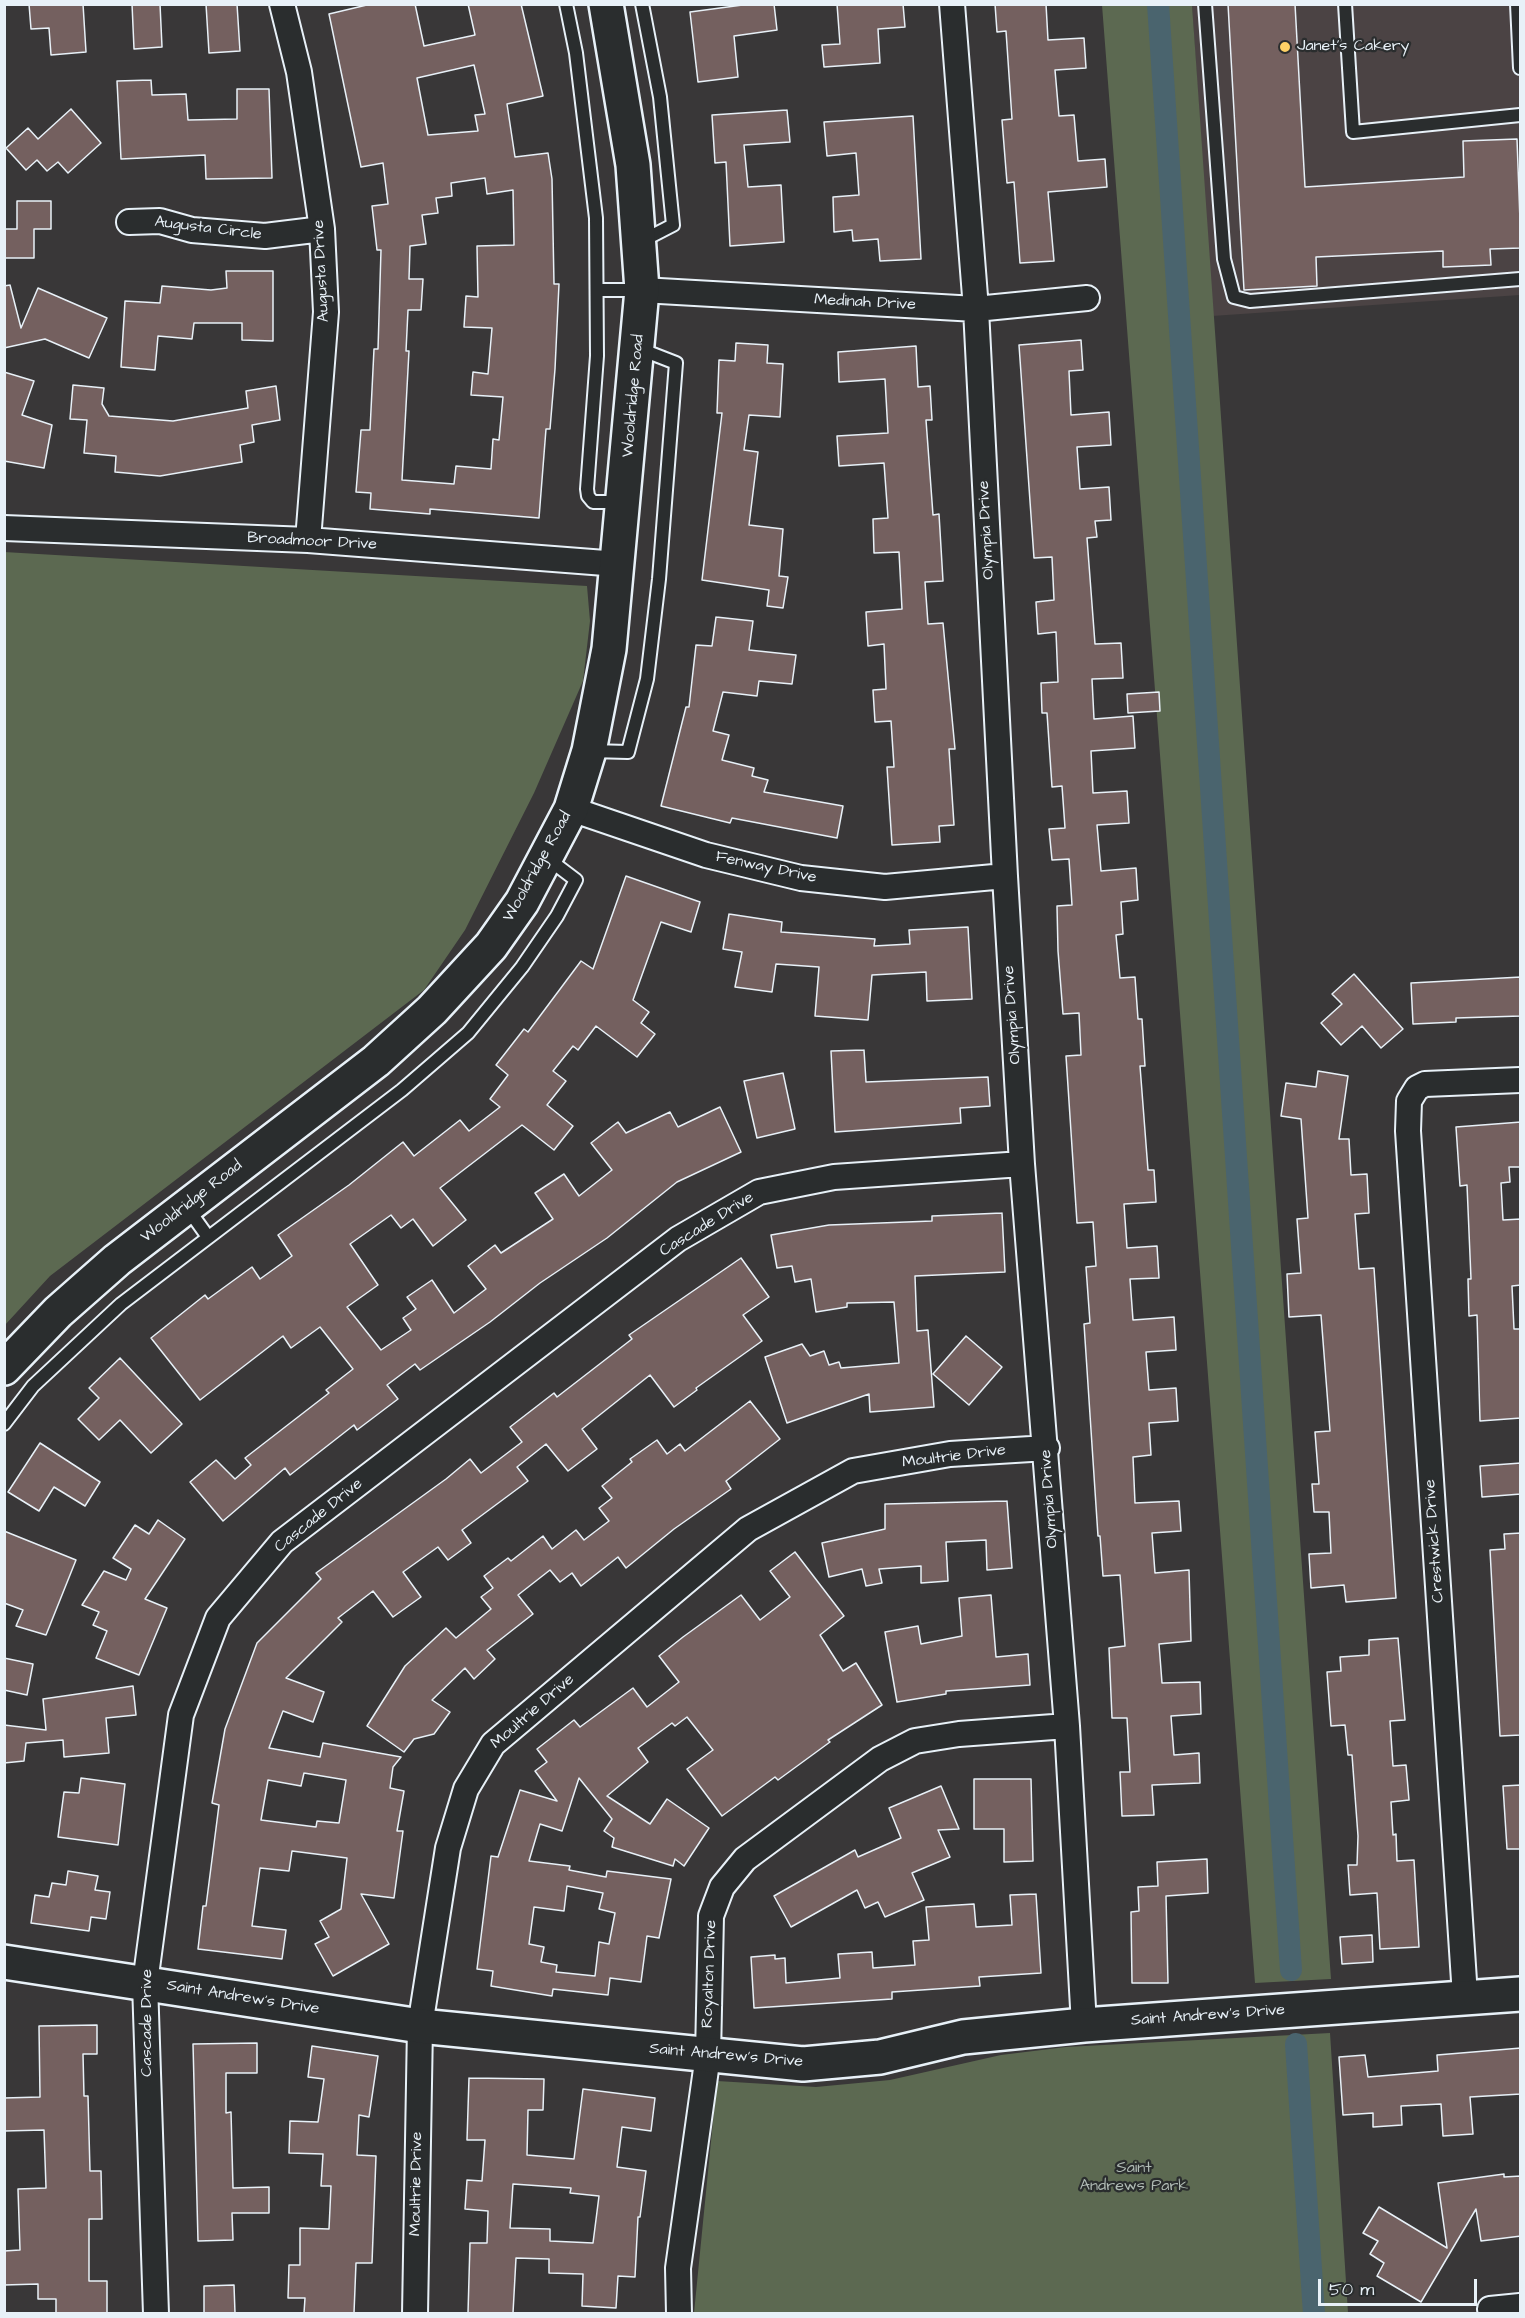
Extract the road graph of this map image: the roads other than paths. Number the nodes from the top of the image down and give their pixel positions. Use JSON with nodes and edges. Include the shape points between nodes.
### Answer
{"nodes":[{"id":1,"x":282,"y":4,"type":"edge"},
{"id":2,"x":566,"y":4,"type":"edge"},
{"id":3,"x":606,"y":4,"type":"edge"},
{"id":4,"x":642,"y":4,"type":"edge"},
{"id":5,"x":952,"y":4,"type":"edge"},
{"id":6,"x":1205,"y":4,"type":"edge"},
{"id":7,"x":1345,"y":4,"type":"edge"},
{"id":8,"x":1517,"y":4,"type":"edge"},
{"id":9,"x":1521,"y":68,"type":"edge"},
{"id":10,"x":1521,"y":115,"type":"edge"},
{"id":11,"x":129,"y":222,"type":"dead end"},
{"id":12,"x":322,"y":229,"type":"junction"},
{"id":13,"x":639,"y":242,"type":"junction"},
{"id":14,"x":1521,"y":279,"type":"edge"},
{"id":15,"x":597,"y":290,"type":"junction"},
{"id":16,"x":642,"y":290,"type":"junction"},
{"id":17,"x":1087,"y":298,"type":"dead end"},
{"id":18,"x":976,"y":309,"type":"junction"},
{"id":19,"x":639,"y":349,"type":"junction"},
{"id":20,"x":624,"y":502,"type":"junction"},
{"id":21,"x":4,"y":528,"type":"edge"},
{"id":22,"x":308,"y":540,"type":"junction"},
{"id":23,"x":618,"y":564,"type":"junction"},
{"id":24,"x":589,"y":751,"type":"junction"},
{"id":25,"x":571,"y":808,"type":"junction"},
{"id":26,"x":546,"y":858,"type":"junction"},
{"id":27,"x":1005,"y":876,"type":"junction"},
{"id":28,"x":1521,"y":1080,"type":"edge"},
{"id":29,"x":1022,"y":1164,"type":"junction"},
{"id":30,"x":185,"y":1206,"type":"junction"},
{"id":31,"x":208,"y":1237,"type":"junction"},
{"id":32,"x":4,"y":1368,"type":"edge"},
{"id":33,"x":4,"y":1424,"type":"edge"},
{"id":34,"x":1047,"y":1448,"type":"junction"},
{"id":35,"x":1068,"y":1726,"type":"junction"},
{"id":36,"x":4,"y":1962,"type":"edge"},
{"id":37,"x":145,"y":1983,"type":"junction"},
{"id":38,"x":1521,"y":1995,"type":"edge"},
{"id":39,"x":1465,"y":1996,"type":"junction"},
{"id":40,"x":1084,"y":2025,"type":"junction"},
{"id":41,"x":420,"y":2026,"type":"junction"},
{"id":42,"x":708,"y":2055,"type":"junction"},
{"id":43,"x":1521,"y":2306,"type":"edge"},
{"id":44,"x":156,"y":2313,"type":"edge"},
{"id":45,"x":416,"y":2313,"type":"edge"},
{"id":46,"x":679,"y":2313,"type":"edge"},
{"id":47,"x":1491,"y":2313,"type":"edge"}],
"edges":[{"from":1,"to":12,"type":"street","name":"Augusta Drive","via":[[298,72]]},
{"from":2,"to":15,"type":"lane","via":[[576,53],[596,218]]},
{"from":3,"to":13,"type":"street","name":"Wooldridge Road","via":[[633,165]]},
{"from":4,"to":13,"type":"lane","via":[[660,97],[673,225]]},
{"from":5,"to":18,"type":"street","name":"Olympia Drive"},
{"from":6,"to":14,"type":"lane","via":[[1224,259],[1234,297],[1250,301]]},
{"from":7,"to":10,"type":"lane","via":[[1353,132]]},
{"from":8,"to":9,"type":"lane"},
{"from":11,"to":12,"type":"street","name":"Augusta Circle","via":[[160,221],[192,230],[265,236]]},
{"from":12,"to":22,"type":"street","name":"Augusta Drive","via":[[326,312]]},
{"from":13,"to":16,"type":"street","name":"Wooldridge Road"},
{"from":15,"to":16,"type":"lane"},
{"from":15,"to":20,"type":"lane","via":[[588,496],[593,502]]},
{"from":16,"to":18,"type":"street","name":"Medinah Drive"},
{"from":16,"to":19,"type":"street","name":"Wooldridge Road"},
{"from":17,"to":18,"type":"street","name":"Medinah Drive"},
{"from":18,"to":27,"type":"street","name":"Olympia Drive"},
{"from":19,"to":20,"type":"street","name":"Wooldridge Road"},
{"from":19,"to":24,"type":"lane","via":[[675,363],[659,579],[647,679],[627,752]]},
{"from":20,"to":23,"type":"street","name":"Wooldridge Road"},
{"from":21,"to":22,"type":"street","name":"Broadmoor Drive"},
{"from":22,"to":23,"type":"street","name":"Broadmoor Drive"},
{"from":23,"to":24,"type":"street","name":"Wooldridge Road","via":[[609,649]]},
{"from":24,"to":25,"type":"street","name":"Wooldridge Road"},
{"from":25,"to":26,"type":"street","name":"Wooldridge Road"},
{"from":25,"to":27,"type":"street","name":"Fenway Drive","via":[[706,855],[801,878],[885,887]]},
{"from":26,"to":30,"type":"street","name":"Wooldridge Road","via":[[491,946],[432,1010],[375,1061]]},
{"from":26,"to":31,"type":"lane","via":[[576,880],[522,967],[468,1033],[402,1090]]},
{"from":27,"to":29,"type":"street","name":"Olympia Drive"},
{"from":28,"to":39,"type":"street","name":"Crestwick Drive","via":[[1425,1084],[1417,1088],[1409,1101]]},
{"from":29,"to":34,"type":"street","name":"Olympia Drive"},
{"from":29,"to":37,"type":"street","name":"Cascade Drive","via":[[834,1177],[759,1192],[678,1239],[282,1542],[218,1618],[181,1715]]},
{"from":30,"to":31,"type":"lane"},
{"from":30,"to":32,"type":"street","name":"Wooldridge Road","via":[[58,1312]]},
{"from":31,"to":33,"type":"lane","via":[[73,1346],[33,1386]]},
{"from":34,"to":35,"type":"street","name":"Olympia Drive"},
{"from":34,"to":41,"type":"street","name":"Moultrie Drive","via":[[950,1454],[853,1471],[748,1529],[493,1744],[466,1789],[448,1848]]},
{"from":35,"to":40,"type":"street","name":"Olympia Drive"},
{"from":35,"to":42,"type":"street","name":"Royalton Drive","via":[[915,1741],[880,1759],[745,1859],[722,1887],[711,1916]]},
{"from":36,"to":37,"type":"street","name":"Saint Andrew's Drive"},
{"from":37,"to":41,"type":"street","name":"Saint Andrew's Drive"},
{"from":37,"to":44,"type":"street","name":"Cascade Drive"},
{"from":38,"to":39,"type":"street","name":"Saint Andrew's Drive"},
{"from":39,"to":40,"type":"street","name":"Saint Andrew's Drive"},
{"from":40,"to":42,"type":"street","name":"Saint Andrew's Drive","via":[[963,2037],[880,2057],[803,2064]]},
{"from":41,"to":42,"type":"street","name":"Saint Andrew's Drive"},
{"from":41,"to":45,"type":"street","name":"Moultrie Drive"},
{"from":42,"to":46,"type":"street","name":"Royalton Drive","via":[[678,2268]]},
{"from":43,"to":47,"type":"street","via":[[1491,2309]]}]}
